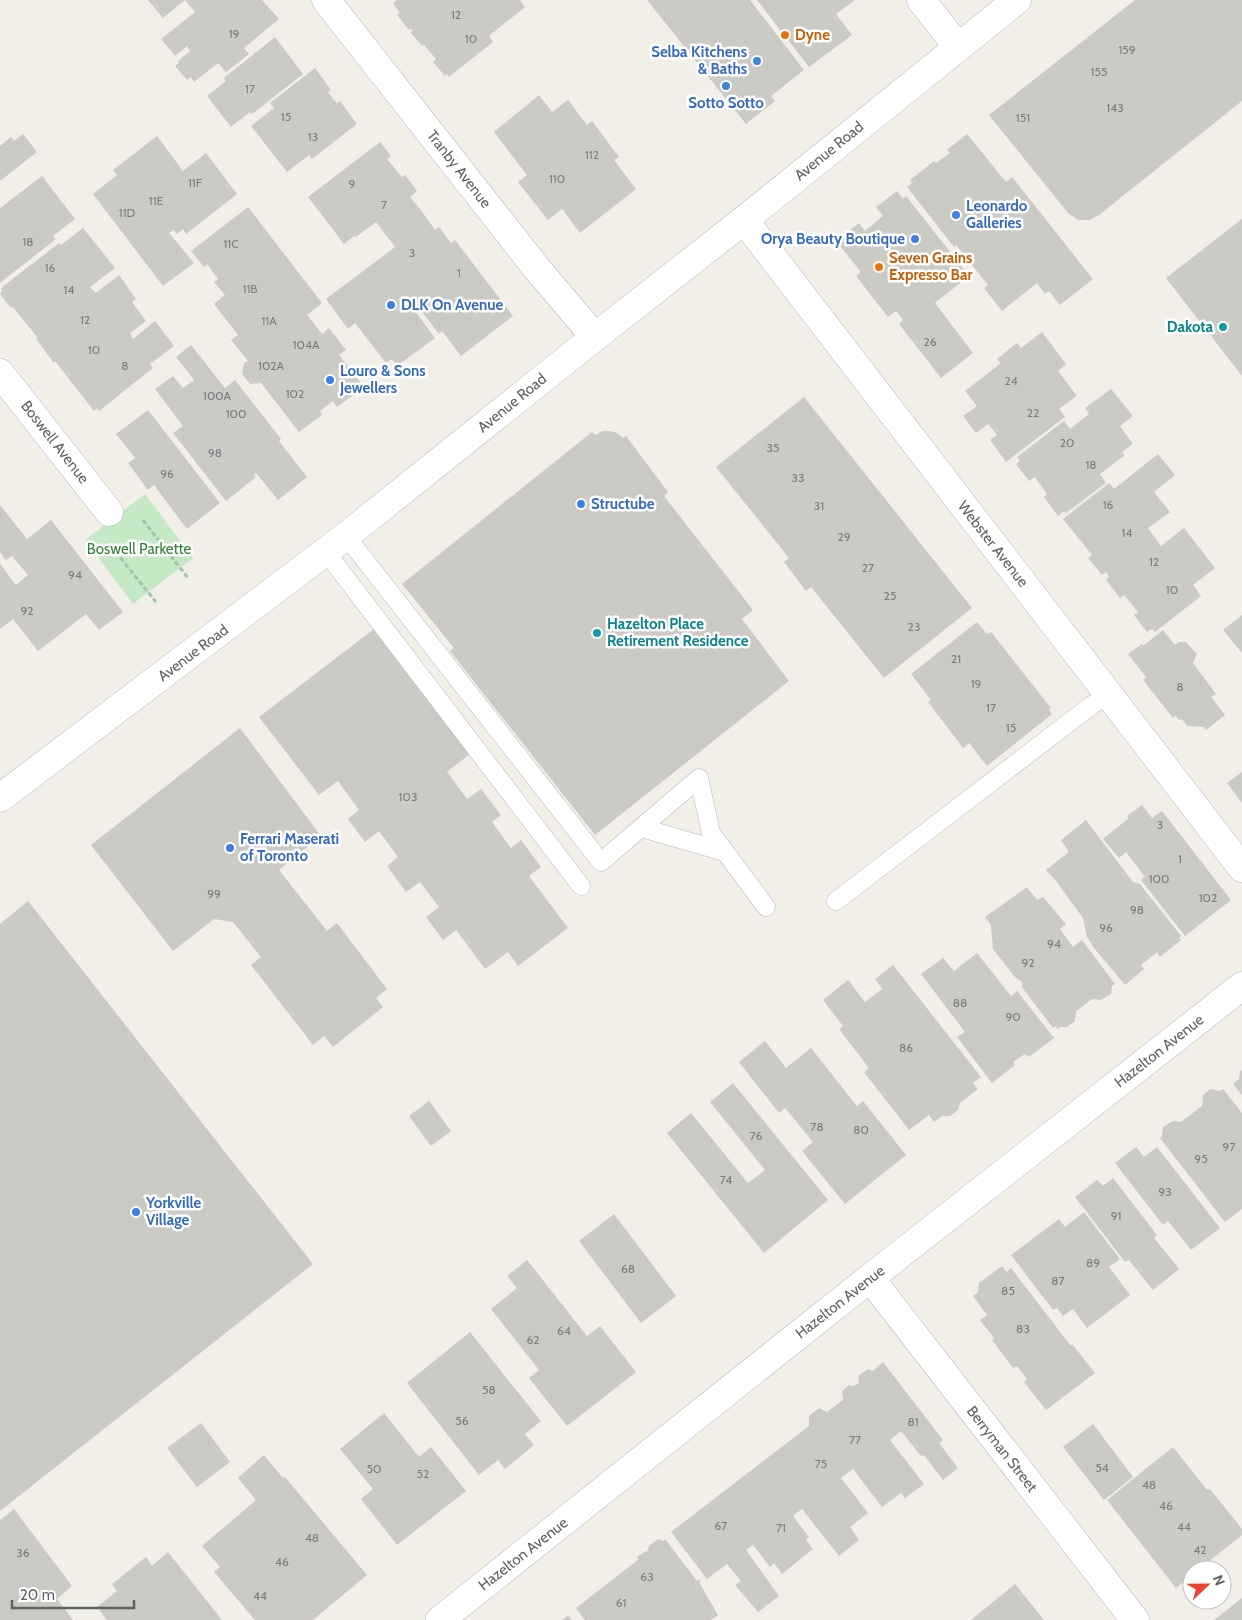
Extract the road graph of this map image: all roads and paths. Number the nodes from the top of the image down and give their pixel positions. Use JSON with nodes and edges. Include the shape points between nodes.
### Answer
{"nodes":[{"id":1,"x":326,"y":0,"type":"edge"},
{"id":2,"x":922,"y":0,"type":"edge"},
{"id":3,"x":1017,"y":0,"type":"edge"},
{"id":4,"x":958,"y":47,"type":"junction"},
{"id":5,"x":744,"y":220,"type":"junction"},
{"id":6,"x":595,"y":337,"type":"junction"},
{"id":7,"x":0,"y":374,"type":"edge"},
{"id":8,"x":109,"y":512,"type":"dead end"},
{"id":9,"x":137,"y":513,"type":"dead end"},
{"id":10,"x":106,"y":539,"type":"dead end"},
{"id":11,"x":336,"y":544,"type":"junction"},
{"id":12,"x":188,"y":578,"type":"dead end"},
{"id":13,"x":156,"y":602,"type":"dead end"},
{"id":14,"x":1108,"y":694,"type":"junction"},
{"id":15,"x":0,"y":798,"type":"edge"},
{"id":16,"x":642,"y":828,"type":"junction"},
{"id":17,"x":725,"y":852,"type":"junction"},
{"id":18,"x":1242,"y":868,"type":"edge"},
{"id":19,"x":581,"y":886,"type":"dead end"},
{"id":20,"x":836,"y":901,"type":"dead end"},
{"id":21,"x":766,"y":907,"type":"dead end"},
{"id":22,"x":1242,"y":986,"type":"edge"},
{"id":23,"x":870,"y":1278,"type":"junction"},
{"id":24,"x":440,"y":1620,"type":"edge"},
{"id":25,"x":1135,"y":1620,"type":"edge"}],
"edges":[{"from":1,"to":6,"type":"street","name":"Tranby Avenue"},
{"from":2,"to":4,"type":"street"},
{"from":3,"to":4,"type":"street","name":"Avenue Road"},
{"from":4,"to":5,"type":"street","name":"Avenue Road"},
{"from":5,"to":6,"type":"street","name":"Avenue Road"},
{"from":5,"to":14,"type":"street","name":"Webster Avenue"},
{"from":6,"to":11,"type":"street","name":"Avenue Road"},
{"from":7,"to":8,"type":"street","name":"Boswell Avenue"},
{"from":9,"to":12,"type":"path"},
{"from":10,"to":13,"type":"path"},
{"from":11,"to":15,"type":"street","name":"Avenue Road"},
{"from":11,"to":16,"type":"lane","via":[[601,862]]},
{"from":11,"to":19,"type":"lane"},
{"from":14,"to":18,"type":"street","name":"Webster Avenue"},
{"from":14,"to":20,"type":"lane"},
{"from":16,"to":17,"type":"lane"},
{"from":16,"to":17,"type":"lane","via":[[699,778],[710,833]]},
{"from":17,"to":21,"type":"lane"},
{"from":22,"to":23,"type":"street","name":"Hazelton Avenue"},
{"from":23,"to":24,"type":"street","name":"Hazelton Avenue"},
{"from":23,"to":25,"type":"street","name":"Berryman Street"}]}
